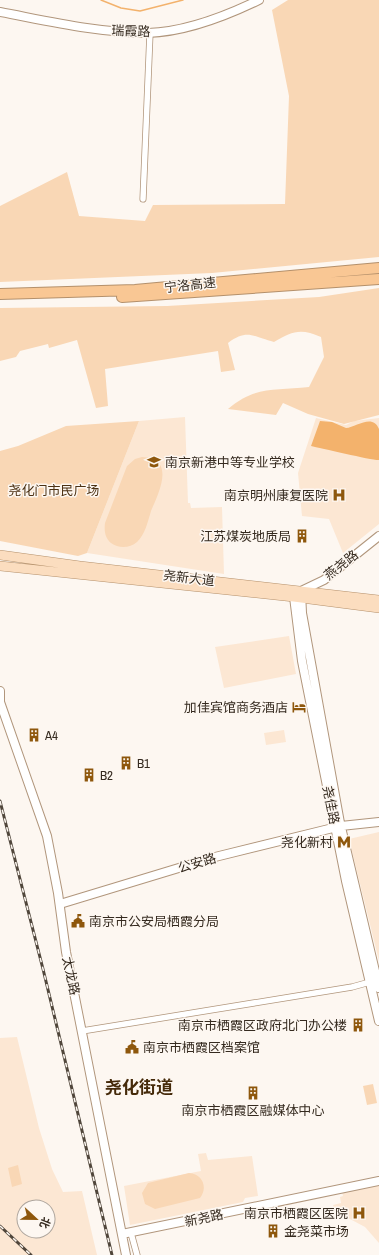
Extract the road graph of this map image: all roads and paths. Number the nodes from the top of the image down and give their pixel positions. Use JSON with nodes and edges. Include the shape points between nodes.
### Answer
{"nodes":[{"id":1,"x":259,"y":0,"type":"edge"},
{"id":2,"x":0,"y":12,"type":"edge"},
{"id":3,"x":150,"y":33,"type":"junction"},
{"id":4,"x":143,"y":199,"type":"dead end"},
{"id":5,"x":379,"y":263,"type":"edge"},
{"id":6,"x":379,"y":268,"type":"edge"},
{"id":7,"x":306,"y":274,"type":"junction"},
{"id":8,"x":379,"y":279,"type":"edge"},
{"id":9,"x":0,"y":294,"type":"edge"},
{"id":10,"x":0,"y":301,"type":"edge"},
{"id":11,"x":379,"y":536,"type":"edge"},
{"id":12,"x":0,"y":554,"type":"edge"},
{"id":13,"x":0,"y":566,"type":"edge"},
{"id":14,"x":299,"y":594,"type":"junction"},
{"id":15,"x":379,"y":600,"type":"edge"},
{"id":16,"x":379,"y":608,"type":"edge"},
{"id":17,"x":0,"y":691,"type":"edge"},
{"id":18,"x":0,"y":702,"type":"edge"},
{"id":19,"x":379,"y":822,"type":"edge"},
{"id":20,"x":338,"y":827,"type":"junction"},
{"id":21,"x":60,"y":904,"type":"junction"},
{"id":22,"x":370,"y":982,"type":"junction"},
{"id":23,"x":379,"y":988,"type":"edge"},
{"id":24,"x":379,"y":1021,"type":"edge"},
{"id":25,"x":82,"y":1031,"type":"junction"},
{"id":26,"x":379,"y":1181,"type":"edge"},
{"id":27,"x":131,"y":1233,"type":"junction"},
{"id":28,"x":122,"y":1234,"type":"junction"},
{"id":29,"x":126,"y":1255,"type":"edge"},
{"id":30,"x":137,"y":1255,"type":"edge"}],
"edges":[{"from":1,"to":3,"type":"street","name":"瑞霞路","via":[[222,17]]},
{"from":2,"to":3,"type":"street","name":"瑞霞路","via":[[106,30]]},
{"from":3,"to":4,"type":"street"},
{"from":5,"to":7,"type":"highway"},
{"from":6,"to":7,"type":"highway","name":"宁洛高速"},
{"from":7,"to":9,"type":"highway","name":"宁洛高速","via":[[135,290]]},
{"from":8,"to":10,"type":"highway","name":"宁洛高速","via":[[137,297]]},
{"from":11,"to":14,"type":"street","name":"燕尧路","via":[[324,580]]},
{"from":12,"to":14,"type":"main road","name":"尧新大道"},
{"from":13,"to":14,"type":"main road","name":"尧新大道"},
{"from":14,"to":15,"type":"main road","name":"尧新大道"},
{"from":14,"to":16,"type":"main road","name":"尧新大道"},
{"from":14,"to":20,"type":"street","name":"尧佳路","via":[[302,661]]},
{"from":17,"to":18,"type":"street","name":"太龙路"},
{"from":18,"to":21,"type":"street","name":"太龙路","via":[[47,836]]},
{"from":19,"to":20,"type":"street","name":"公安路"},
{"from":20,"to":21,"type":"street","name":"公安路","via":[[216,857]]},
{"from":20,"to":22,"type":"street","name":"尧佳路"},
{"from":20,"to":23,"type":"street","name":"尧佳路"},
{"from":21,"to":25,"type":"street","name":"太龙路","via":[[66,952]]},
{"from":22,"to":24,"type":"street","name":"尧佳路"},
{"from":22,"to":25,"type":"street"},
{"from":25,"to":28,"type":"street","name":"太龙路"},
{"from":26,"to":27,"type":"street","name":"新尧路"},
{"from":27,"to":28,"type":"street","name":"新尧路"},
{"from":27,"to":30,"type":"street"},
{"from":28,"to":29,"type":"street","name":"太龙路"}]}
